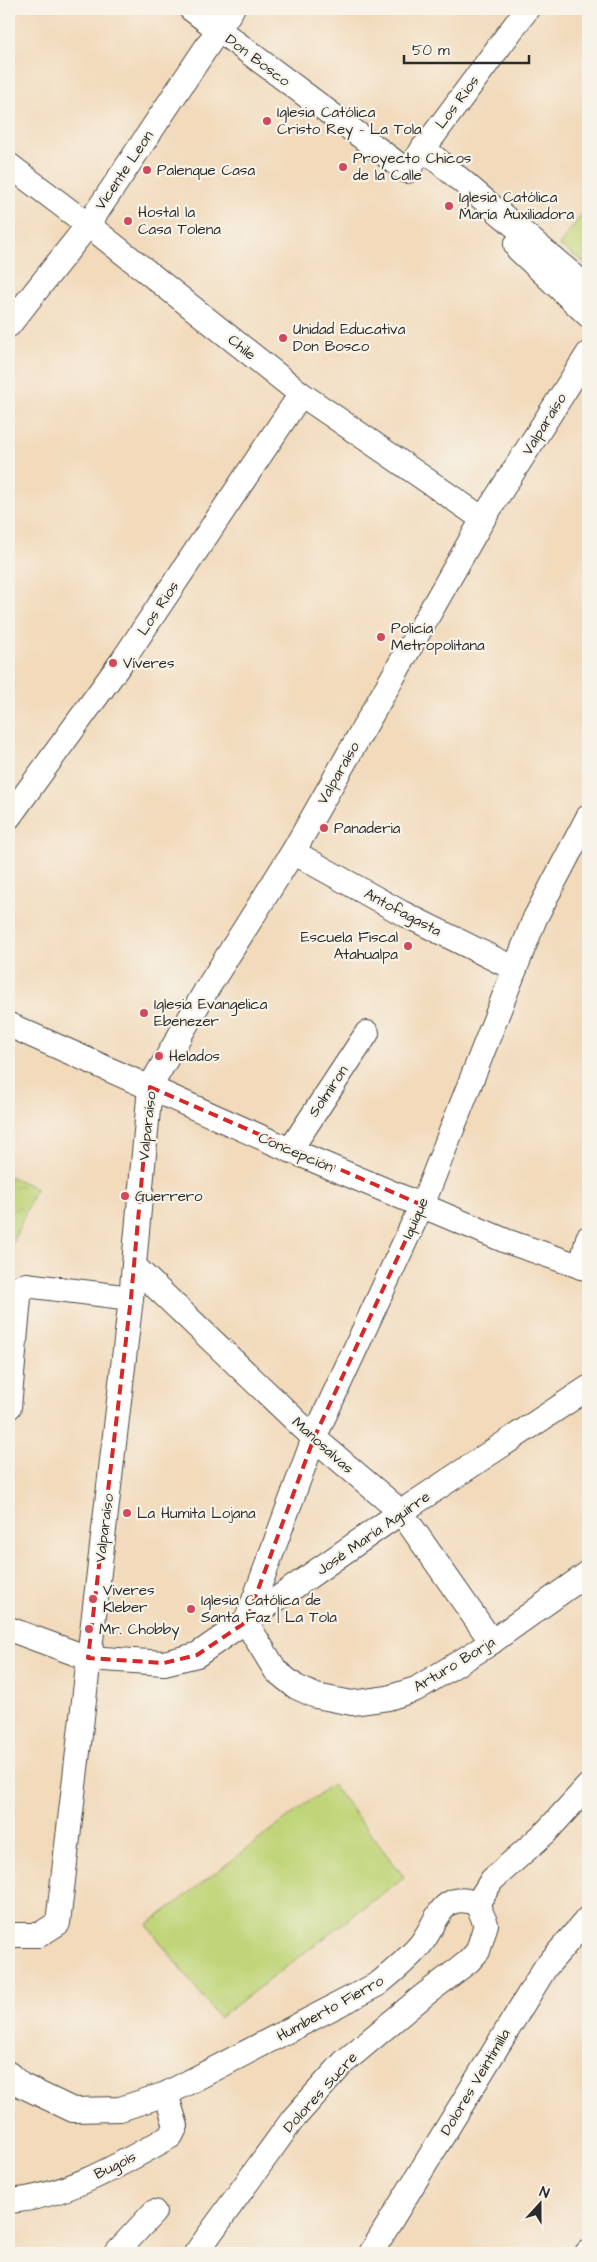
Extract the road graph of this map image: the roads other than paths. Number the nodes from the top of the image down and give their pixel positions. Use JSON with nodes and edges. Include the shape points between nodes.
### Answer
{"nodes":[{"id":1,"x":191,"y":9,"type":"edge"},
{"id":2,"x":232,"y":9,"type":"edge"},
{"id":3,"x":527,"y":9,"type":"edge"},
{"id":4,"x":218,"y":30,"type":"junction"},
{"id":5,"x":424,"y":148,"type":"junction"},
{"id":6,"x":9,"y":165,"type":"edge"},
{"id":7,"x":507,"y":220,"type":"junction"},
{"id":8,"x":88,"y":225,"type":"junction"},
{"id":9,"x":588,"y":288,"type":"edge"},
{"id":10,"x":588,"y":315,"type":"edge"},
{"id":11,"x":9,"y":325,"type":"edge"},
{"id":12,"x":588,"y":354,"type":"edge"},
{"id":13,"x":301,"y":394,"type":"junction"},
{"id":14,"x":483,"y":519,"type":"junction"},
{"id":15,"x":9,"y":817,"type":"edge"},
{"id":16,"x":588,"y":817,"type":"edge"},
{"id":17,"x":293,"y":852,"type":"junction"},
{"id":18,"x":515,"y":968,"type":"junction"},
{"id":19,"x":9,"y":1025,"type":"edge"},
{"id":20,"x":367,"y":1033,"type":"dead end"},
{"id":21,"x":150,"y":1087,"type":"junction"},
{"id":22,"x":290,"y":1150,"type":"junction"},
{"id":23,"x":422,"y":1205,"type":"junction"},
{"id":24,"x":588,"y":1238,"type":"edge"},
{"id":25,"x":134,"y":1266,"type":"junction"},
{"id":26,"x":585,"y":1268,"type":"edge"},
{"id":27,"x":131,"y":1298,"type":"junction"},
{"id":28,"x":588,"y":1388,"type":"edge"},
{"id":29,"x":9,"y":1407,"type":"edge"},
{"id":30,"x":314,"y":1438,"type":"junction"},
{"id":31,"x":402,"y":1512,"type":"junction"},
{"id":32,"x":588,"y":1574,"type":"edge"},
{"id":33,"x":246,"y":1622,"type":"junction"},
{"id":34,"x":9,"y":1629,"type":"edge"},
{"id":35,"x":492,"y":1642,"type":"junction"},
{"id":36,"x":88,"y":1658,"type":"junction"},
{"id":37,"x":588,"y":1786,"type":"edge"},
{"id":38,"x":477,"y":1904,"type":"junction"},
{"id":39,"x":588,"y":1918,"type":"edge"},
{"id":40,"x":9,"y":1934,"type":"edge"},
{"id":41,"x":9,"y":2074,"type":"edge"},
{"id":42,"x":166,"y":2094,"type":"junction"},
{"id":43,"x":11,"y":2198,"type":"edge"},
{"id":44,"x":154,"y":2212,"type":"dead end"},
{"id":45,"x":116,"y":2253,"type":"edge"},
{"id":46,"x":196,"y":2253,"type":"edge"},
{"id":47,"x":371,"y":2253,"type":"edge"}],
"edges":[{"from":1,"to":4,"type":"street","name":"Don Bosco"},
{"from":2,"to":4,"type":"street","name":"Vicente Leon"},
{"from":3,"to":5,"type":"street","name":"Los Rios"},
{"from":4,"to":5,"type":"street","name":"Don Bosco","via":[[407,171]]},
{"from":4,"to":8,"type":"street","name":"Vicente Leon"},
{"from":5,"to":7,"type":"street"},
{"from":6,"to":8,"type":"street","name":"Chile"},
{"from":7,"to":9,"type":"street"},
{"from":7,"to":10,"type":"street","via":[[518,249]]},
{"from":8,"to":11,"type":"street","name":"Vicente Leon"},
{"from":8,"to":13,"type":"street","name":"Chile"},
{"from":12,"to":14,"type":"street","name":"Valparaíso"},
{"from":13,"to":14,"type":"street","name":"Chile"},
{"from":13,"to":15,"type":"street","name":"Los Rios","via":[[123,660]]},
{"from":14,"to":17,"type":"street","name":"Valparaíso"},
{"from":16,"to":18,"type":"street","name":"Iquique","via":[[535,918]]},
{"from":17,"to":18,"type":"street","name":"Antofagasta","via":[[402,913]]},
{"from":17,"to":21,"type":"street","name":"Valparaíso"},
{"from":18,"to":23,"type":"street","name":"Iquique"},
{"from":19,"to":21,"type":"street","name":"Concepción"},
{"from":20,"to":22,"type":"street","name":"Solmiron"},
{"from":21,"to":22,"type":"street","name":"Concepción"},
{"from":21,"to":25,"type":"street","name":"Valparaíso"},
{"from":22,"to":23,"type":"street","name":"Concepción"},
{"from":23,"to":26,"type":"street","name":"Concepción","via":[[506,1241]]},
{"from":23,"to":30,"type":"street","name":"Iquique"},
{"from":24,"to":26,"type":"street"},
{"from":25,"to":27,"type":"street","name":"Valparaíso"},
{"from":25,"to":30,"type":"street","name":"Manosalvas"},
{"from":27,"to":29,"type":"street","via":[[26,1285],[20,1287]]},
{"from":27,"to":36,"type":"street","name":"Valparaíso"},
{"from":28,"to":31,"type":"street","name":"José María Aguirre"},
{"from":30,"to":31,"type":"street","name":"Manosalvas"},
{"from":30,"to":33,"type":"street","name":"Iquique"},
{"from":31,"to":33,"type":"street","name":"José María Aguirre"},
{"from":31,"to":35,"type":"street","name":"Manosalvas"},
{"from":32,"to":35,"type":"street","name":"Arturo Borja"},
{"from":33,"to":35,"type":"street","name":"Arturo Borja","via":[[276,1671],[296,1687],[316,1696],[352,1703],[388,1698],[416,1689]]},
{"from":33,"to":36,"type":"street","name":"José María Aguirre","via":[[197,1656],[181,1660],[164,1663]]},
{"from":34,"to":36,"type":"street","name":"José María Aguirre"},
{"from":36,"to":40,"type":"street","name":"Valparaíso","via":[[58,1924],[39,1935]]},
{"from":37,"to":38,"type":"street","via":[[546,1832],[492,1880]]},
{"from":38,"to":42,"type":"street","name":"Humberto Fierro","via":[[465,1899],[444,1907],[405,1963],[378,1984]]},
{"from":38,"to":46,"type":"street","name":"Dolores Sucre","via":[[486,1924],[478,1951],[344,2062],[293,2119]]},
{"from":39,"to":47,"type":"street","name":"Dolores Veintimilla","via":[[546,1968]]},
{"from":41,"to":42,"type":"street","name":"Humberto Fierro","via":[[21,2085],[73,2110],[120,2109]]},
{"from":42,"to":43,"type":"street","name":"Bugois","via":[[176,2126],[171,2136],[67,2188],[41,2197]]},
{"from":44,"to":45,"type":"street"}]}
